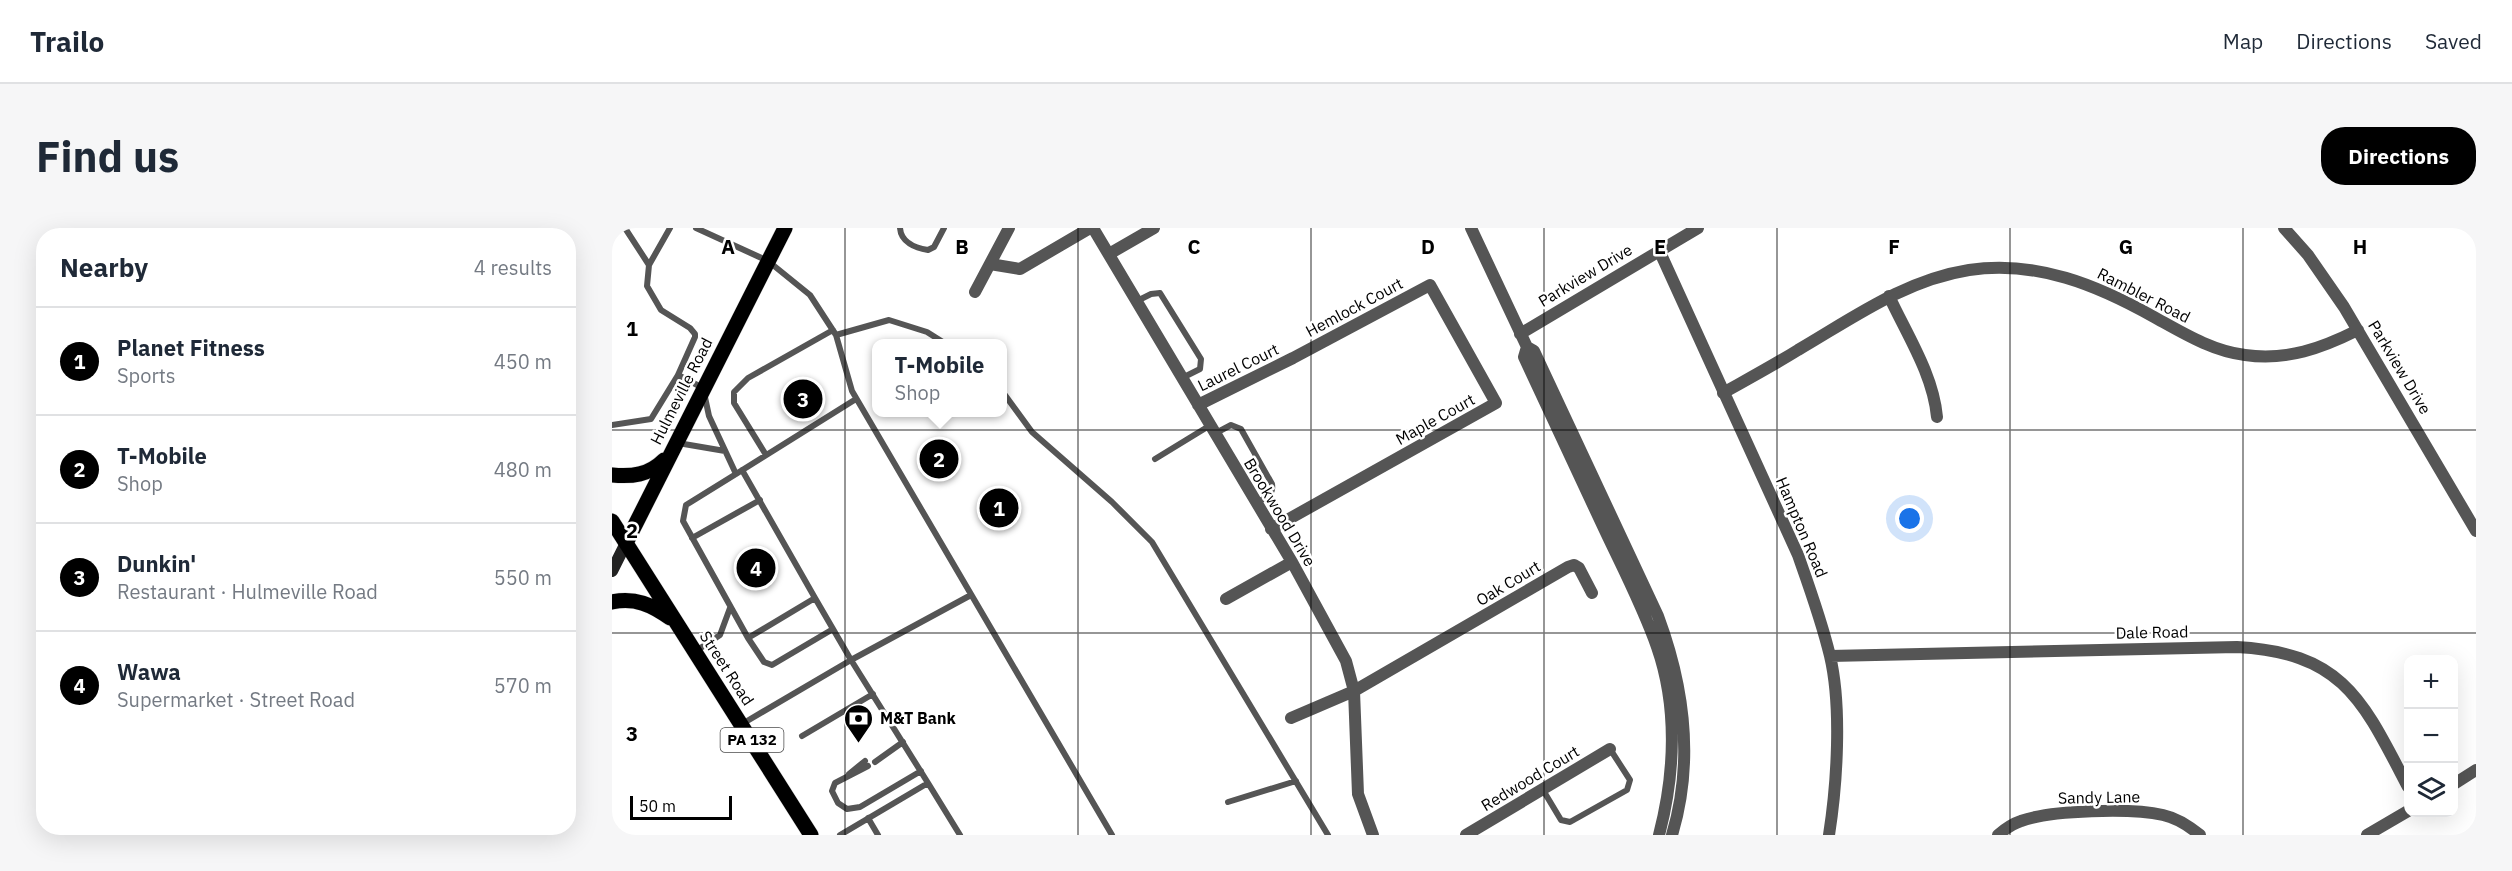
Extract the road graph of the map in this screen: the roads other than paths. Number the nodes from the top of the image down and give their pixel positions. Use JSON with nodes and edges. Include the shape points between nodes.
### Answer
{"nodes":[{"id":1,"x":625,"y":228,"type":"edge"},
{"id":2,"x":670,"y":228,"type":"edge"},
{"id":3,"x":696,"y":228,"type":"edge"},
{"id":4,"x":785,"y":228,"type":"edge"},
{"id":5,"x":900,"y":228,"type":"edge"},
{"id":6,"x":944,"y":228,"type":"edge"},
{"id":7,"x":1009,"y":228,"type":"edge"},
{"id":8,"x":1091,"y":228,"type":"edge"},
{"id":9,"x":1154,"y":228,"type":"edge"},
{"id":10,"x":1471,"y":228,"type":"edge"},
{"id":11,"x":1698,"y":228,"type":"edge"},
{"id":12,"x":2284,"y":228,"type":"edge"},
{"id":13,"x":1659,"y":250,"type":"junction"},
{"id":14,"x":1109,"y":254,"type":"junction"},
{"id":15,"x":768,"y":261,"type":"junction"},
{"id":16,"x":990,"y":264,"type":"junction"},
{"id":17,"x":649,"y":265,"type":"junction"},
{"id":18,"x":1430,"y":285,"type":"joint"},
{"id":19,"x":975,"y":292,"type":"dead end"},
{"id":20,"x":1888,"y":296,"type":"junction"},
{"id":21,"x":1137,"y":301,"type":"junction"},
{"id":22,"x":2358,"y":330,"type":"junction"},
{"id":23,"x":834,"y":332,"type":"junction"},
{"id":24,"x":1520,"y":334,"type":"junction"},
{"id":25,"x":938,"y":339,"type":"edge"},
{"id":26,"x":1527,"y":347,"type":"junction"},
{"id":27,"x":1293,"y":358,"type":"joint"},
{"id":28,"x":678,"y":375,"type":"junction"},
{"id":29,"x":1182,"y":378,"type":"junction"},
{"id":30,"x":704,"y":388,"type":"junction"},
{"id":31,"x":1723,"y":393,"type":"junction"},
{"id":32,"x":1007,"y":398,"type":"edge"},
{"id":33,"x":856,"y":399,"type":"junction"},
{"id":34,"x":1197,"y":405,"type":"junction"},
{"id":35,"x":1937,"y":417,"type":"dead end"},
{"id":36,"x":612,"y":425,"type":"edge"},
{"id":37,"x":1212,"y":430,"type":"junction"},
{"id":38,"x":672,"y":447,"type":"junction"},
{"id":39,"x":725,"y":451,"type":"junction"},
{"id":40,"x":766,"y":455,"type":"junction"},
{"id":41,"x":1155,"y":459,"type":"dead end"},
{"id":42,"x":739,"y":472,"type":"junction"},
{"id":43,"x":612,"y":475,"type":"edge"},
{"id":44,"x":760,"y":500,"type":"junction"},
{"id":45,"x":1256,"y":503,"type":"junction"},
{"id":46,"x":612,"y":521,"type":"edge"},
{"id":47,"x":1271,"y":529,"type":"junction"},
{"id":48,"x":2476,"y":531,"type":"edge"},
{"id":49,"x":692,"y":538,"type":"junction"},
{"id":50,"x":626,"y":543,"type":"junction"},
{"id":51,"x":1292,"y":562,"type":"junction"},
{"id":52,"x":612,"y":571,"type":"edge"},
{"id":53,"x":1592,"y":593,"type":"dead end"},
{"id":54,"x":971,"y":595,"type":"junction"},
{"id":55,"x":815,"y":598,"type":"junction"},
{"id":56,"x":1226,"y":599,"type":"dead end"},
{"id":57,"x":612,"y":602,"type":"edge"},
{"id":58,"x":730,"y":609,"type":"junction"},
{"id":59,"x":675,"y":621,"type":"junction"},
{"id":60,"x":833,"y":629,"type":"junction"},
{"id":61,"x":748,"y":638,"type":"junction"},
{"id":62,"x":695,"y":652,"type":"junction"},
{"id":63,"x":1830,"y":656,"type":"junction"},
{"id":64,"x":851,"y":660,"type":"junction"},
{"id":65,"x":1354,"y":690,"type":"junction"},
{"id":66,"x":873,"y":694,"type":"junction"},
{"id":67,"x":1291,"y":718,"type":"dead end"},
{"id":68,"x":742,"y":724,"type":"junction"},
{"id":69,"x":802,"y":736,"type":"dead end"},
{"id":70,"x":903,"y":742,"type":"junction"},
{"id":71,"x":1610,"y":748,"type":"joint"},
{"id":72,"x":874,"y":759,"type":"dead end"},
{"id":73,"x":866,"y":764,"type":"dead end"},
{"id":74,"x":2476,"y":770,"type":"edge"},
{"id":75,"x":921,"y":771,"type":"junction"},
{"id":76,"x":2404,"y":778,"type":"edge"},
{"id":77,"x":1296,"y":781,"type":"junction"},
{"id":78,"x":2458,"y":781,"type":"edge"},
{"id":79,"x":928,"y":783,"type":"junction"},
{"id":80,"x":1543,"y":790,"type":"junction"},
{"id":81,"x":1228,"y":802,"type":"dead end"},
{"id":82,"x":2404,"y":814,"type":"edge"},
{"id":83,"x":868,"y":818,"type":"junction"},
{"id":84,"x":811,"y":835,"type":"edge"},
{"id":85,"x":840,"y":835,"type":"edge"},
{"id":86,"x":878,"y":835,"type":"edge"},
{"id":87,"x":960,"y":835,"type":"edge"},
{"id":88,"x":1112,"y":835,"type":"edge"},
{"id":89,"x":1328,"y":835,"type":"edge"},
{"id":90,"x":1373,"y":835,"type":"edge"},
{"id":91,"x":1466,"y":835,"type":"edge"},
{"id":92,"x":1659,"y":835,"type":"edge"},
{"id":93,"x":1672,"y":835,"type":"edge"},
{"id":94,"x":1829,"y":835,"type":"edge"},
{"id":95,"x":1998,"y":835,"type":"edge"},
{"id":96,"x":2199,"y":835,"type":"edge"},
{"id":97,"x":2367,"y":835,"type":"edge"}],
"edges":[{"from":1,"to":17,"type":"lane"},
{"from":2,"to":17,"type":"lane"},
{"from":3,"to":15,"type":"lane"},
{"from":4,"to":15,"type":"main road","name":"Hulmeville Road"},
{"from":5,"to":6,"type":"lane","via":[[908,243],[928,250],[934,247]]},
{"from":7,"to":16,"type":"street"},
{"from":8,"to":14,"type":"street","name":"Brookwood Drive"},
{"from":8,"to":16,"type":"street","via":[[1020,269]]},
{"from":9,"to":14,"type":"street"},
{"from":10,"to":24,"type":"street"},
{"from":11,"to":13,"type":"street","name":"Parkview Drive"},
{"from":12,"to":22,"type":"street","name":"Parkview Drive","via":[[2308,255]]},
{"from":13,"to":24,"type":"street","name":"Parkview Drive"},
{"from":13,"to":31,"type":"street","name":"Hampton Road"},
{"from":14,"to":21,"type":"street","name":"Brookwood Drive"},
{"from":15,"to":23,"type":"lane","via":[[810,295]]},
{"from":15,"to":30,"type":"main road","name":"Hulmeville Road"},
{"from":16,"to":19,"type":"street"},
{"from":17,"to":28,"type":"lane","via":[[647,286],[657,305],[695,334]]},
{"from":18,"to":27,"type":"street","name":"Hemlock Court"},
{"from":18,"to":47,"type":"street","name":"Maple Court","via":[[1496,403]]},
{"from":20,"to":22,"type":"street","name":"Rambler Road","via":[[1944,275],[2012,268],[2082,282],[2230,353],[2262,356],[2307,352]]},
{"from":20,"to":31,"type":"street","name":"Rambler Road"},
{"from":20,"to":35,"type":"street","via":[[1932,390]]},
{"from":21,"to":29,"type":"street","name":"Brookwood Drive"},
{"from":21,"to":29,"type":"lane","via":[[1160,293],[1201,359],[1200,369]]},
{"from":22,"to":48,"type":"street","name":"Parkview Drive"},
{"from":23,"to":25,"type":"lane","via":[[889,320]]},
{"from":23,"to":33,"type":"lane"},
{"from":23,"to":40,"type":"lane","via":[[748,378],[734,392],[734,403]]},
{"from":24,"to":26,"type":"street"},
{"from":26,"to":92,"type":"street","via":[[1524,357],[1643,612],[1661,664],[1669,700],[1671,766]]},
{"from":26,"to":93,"type":"street","via":[[1534,351],[1671,650],[1682,704],[1684,739],[1680,800]]},
{"from":27,"to":34,"type":"street","name":"Laurel Court"},
{"from":28,"to":30,"type":"lane"},
{"from":28,"to":36,"type":"lane","via":[[651,419]]},
{"from":29,"to":34,"type":"street","name":"Brookwood Drive"},
{"from":30,"to":38,"type":"main road","name":"Hulmeville Road"},
{"from":30,"to":39,"type":"lane","via":[[709,416]]},
{"from":31,"to":63,"type":"street","name":"Hampton Road","via":[[1798,555]]},
{"from":32,"to":77,"type":"lane","via":[[1032,432],[1152,542]]},
{"from":33,"to":40,"type":"lane"},
{"from":33,"to":54,"type":"lane"},
{"from":34,"to":37,"type":"street","name":"Brookwood Drive"},
{"from":37,"to":41,"type":"lane"},
{"from":37,"to":45,"type":"street","name":"Brookwood Drive"},
{"from":37,"to":45,"type":"lane","via":[[1231,425],[1241,429],[1272,484],[1271,495]]},
{"from":38,"to":39,"type":"lane"},
{"from":38,"to":43,"type":"main road","via":[[662,463],[640,475]]},
{"from":38,"to":50,"type":"main road","name":"Hulmeville Road"},
{"from":39,"to":42,"type":"lane"},
{"from":40,"to":42,"type":"lane"},
{"from":42,"to":44,"type":"lane"},
{"from":42,"to":49,"type":"lane","via":[[686,505],[683,522]]},
{"from":44,"to":49,"type":"lane"},
{"from":44,"to":55,"type":"lane"},
{"from":45,"to":47,"type":"street","name":"Brookwood Drive"},
{"from":46,"to":50,"type":"main road","name":"Street Road","number":"PA 132"},
{"from":47,"to":51,"type":"street","name":"Brookwood Drive"},
{"from":49,"to":58,"type":"lane"},
{"from":50,"to":52,"type":"main road","name":"Hulmeville Road"},
{"from":50,"to":59,"type":"main road","name":"Street Road","number":"PA 132"},
{"from":51,"to":56,"type":"street"},
{"from":51,"to":65,"type":"street","name":"Brookwood Drive","via":[[1346,661]]},
{"from":53,"to":65,"type":"street","name":"Oak Court","via":[[1579,568],[1568,567]]},
{"from":54,"to":64,"type":"lane"},
{"from":54,"to":88,"type":"lane"},
{"from":55,"to":60,"type":"lane"},
{"from":55,"to":61,"type":"lane"},
{"from":57,"to":59,"type":"main road","via":[[642,602]]},
{"from":58,"to":61,"type":"lane"},
{"from":58,"to":62,"type":"lane","via":[[720,635]]},
{"from":59,"to":62,"type":"main road","name":"Street Road","number":"PA 132"},
{"from":60,"to":61,"type":"lane","via":[[772,665],[764,662]]},
{"from":60,"to":64,"type":"lane"},
{"from":62,"to":68,"type":"main road","name":"Street Road","number":"PA 132"},
{"from":63,"to":76,"type":"street","name":"Dale Road","via":[[2237,647],[2282,652],[2313,663],[2345,685],[2371,720]]},
{"from":63,"to":94,"type":"street","name":"Hampton Road","via":[[1836,772]]},
{"from":64,"to":66,"type":"lane"},
{"from":64,"to":68,"type":"lane"},
{"from":65,"to":67,"type":"street"},
{"from":65,"to":90,"type":"street","name":"Brookwood Drive","via":[[1358,794]]},
{"from":66,"to":69,"type":"lane"},
{"from":66,"to":70,"type":"lane"},
{"from":68,"to":84,"type":"main road","name":"Street Road","number":"PA 132"},
{"from":70,"to":72,"type":"lane"},
{"from":70,"to":75,"type":"lane"},
{"from":71,"to":80,"type":"street","name":"Redwood Court"},
{"from":71,"to":80,"type":"lane","via":[[1630,780],[1627,790],[1570,822],[1561,820]]},
{"from":73,"to":75,"type":"lane","via":[[835,783],[832,791],[838,803],[847,809],[860,807]]},
{"from":74,"to":78,"type":"street"},
{"from":75,"to":79,"type":"lane"},
{"from":77,"to":81,"type":"lane"},
{"from":77,"to":89,"type":"lane"},
{"from":79,"to":83,"type":"lane"},
{"from":79,"to":87,"type":"lane"},
{"from":80,"to":91,"type":"street","name":"Redwood Court"},
{"from":82,"to":97,"type":"street"},
{"from":83,"to":85,"type":"lane"},
{"from":83,"to":86,"type":"lane"},
{"from":95,"to":96,"type":"street","name":"Sandy Lane","via":[[2037,816],[2108,812],[2165,815]]}]}
